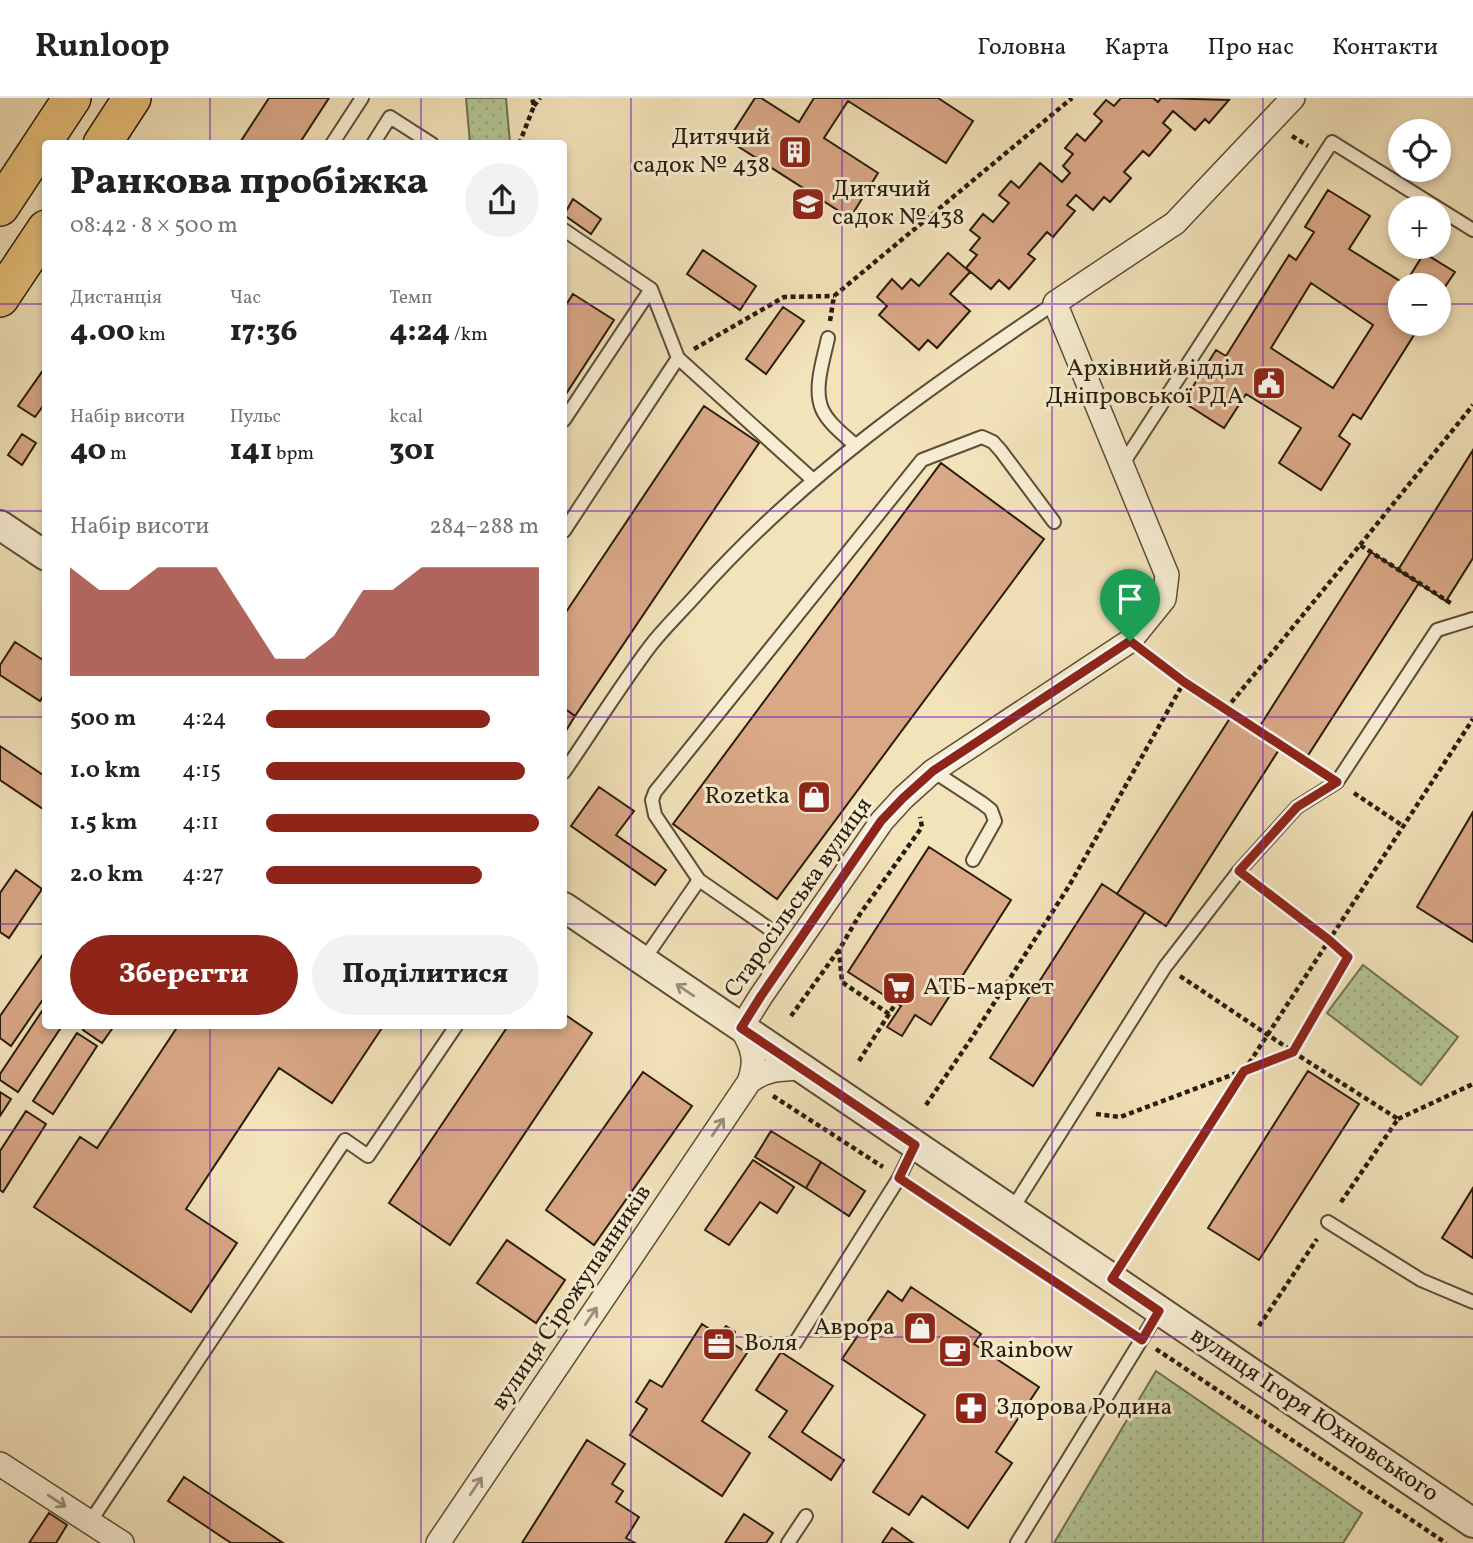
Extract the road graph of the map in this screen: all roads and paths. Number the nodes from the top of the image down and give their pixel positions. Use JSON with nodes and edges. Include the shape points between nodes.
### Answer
{"nodes":[{"id":1,"x":72,"y":98,"type":"edge"},
{"id":2,"x":132,"y":98,"type":"edge"},
{"id":3,"x":362,"y":98,"type":"edge"},
{"id":4,"x":534,"y":98,"type":"edge"},
{"id":5,"x":1072,"y":98,"type":"edge"},
{"id":6,"x":1293,"y":98,"type":"edge"},
{"id":7,"x":1270,"y":122,"type":"junction"},
{"id":8,"x":44,"y":140,"type":"edge"},
{"id":9,"x":105,"y":140,"type":"edge"},
{"id":10,"x":335,"y":140,"type":"edge"},
{"id":11,"x":376,"y":140,"type":"edge"},
{"id":12,"x":426,"y":140,"type":"edge"},
{"id":13,"x":521,"y":140,"type":"edge"},
{"id":14,"x":42,"y":143,"type":"edge"},
{"id":15,"x":1323,"y":156,"type":"junction"},
{"id":16,"x":0,"y":207,"type":"edge"},
{"id":17,"x":1473,"y":230,"type":"edge"},
{"id":18,"x":567,"y":232,"type":"edge"},
{"id":19,"x":42,"y":235,"type":"edge"},
{"id":20,"x":651,"y":289,"type":"junction"},
{"id":21,"x":834,"y":296,"type":"junction"},
{"id":22,"x":0,"y":298,"type":"edge"},
{"id":23,"x":1055,"y":303,"type":"junction"},
{"id":24,"x":828,"y":338,"type":"joint"},
{"id":25,"x":678,"y":358,"type":"junction"},
{"id":26,"x":1473,"y":405,"type":"edge"},
{"id":27,"x":567,"y":415,"type":"edge"},
{"id":28,"x":855,"y":445,"type":"junction"},
{"id":29,"x":1122,"y":465,"type":"junction"},
{"id":30,"x":812,"y":479,"type":"junction"},
{"id":31,"x":1054,"y":522,"type":"dead end"},
{"id":32,"x":0,"y":525,"type":"edge"},
{"id":33,"x":567,"y":526,"type":"edge"},
{"id":34,"x":1360,"y":545,"type":"junction"},
{"id":35,"x":42,"y":553,"type":"edge"},
{"id":36,"x":1462,"y":610,"type":"dead end"},
{"id":37,"x":1473,"y":619,"type":"edge"},
{"id":38,"x":1130,"y":641,"type":"junction"},
{"id":39,"x":1184,"y":682,"type":"junction"},
{"id":40,"x":1226,"y":709,"type":"junction"},
{"id":41,"x":1473,"y":719,"type":"edge"},
{"id":42,"x":567,"y":768,"type":"edge"},
{"id":43,"x":924,"y":779,"type":"junction"},
{"id":44,"x":1337,"y":782,"type":"junction"},
{"id":45,"x":1403,"y":826,"type":"junction"},
{"id":46,"x":973,"y":860,"type":"dead end"},
{"id":47,"x":1239,"y":871,"type":"junction"},
{"id":48,"x":699,"y":880,"type":"junction"},
{"id":49,"x":567,"y":909,"type":"edge"},
{"id":50,"x":774,"y":932,"type":"dead end"},
{"id":51,"x":1329,"y":940,"type":"junction"},
{"id":52,"x":839,"y":950,"type":"junction"},
{"id":53,"x":643,"y":961,"type":"junction"},
{"id":54,"x":1165,"y":967,"type":"junction"},
{"id":55,"x":896,"y":1003,"type":"dead end"},
{"id":56,"x":888,"y":1014,"type":"junction"},
{"id":57,"x":791,"y":1016,"type":"dead end"},
{"id":58,"x":741,"y":1028,"type":"junction"},
{"id":59,"x":454,"y":1029,"type":"edge"},
{"id":60,"x":1267,"y":1035,"type":"junction"},
{"id":61,"x":1293,"y":1052,"type":"junction"},
{"id":62,"x":859,"y":1061,"type":"dead end"},
{"id":63,"x":800,"y":1068,"type":"junction"},
{"id":64,"x":1244,"y":1071,"type":"junction"},
{"id":65,"x":1473,"y":1084,"type":"edge"},
{"id":66,"x":757,"y":1086,"type":"junction"},
{"id":67,"x":926,"y":1105,"type":"dead end"},
{"id":68,"x":1075,"y":1111,"type":"junction"},
{"id":69,"x":1398,"y":1119,"type":"junction"},
{"id":70,"x":915,"y":1145,"type":"junction"},
{"id":71,"x":899,"y":1178,"type":"junction"},
{"id":72,"x":1011,"y":1211,"type":"junction"},
{"id":73,"x":1328,"y":1222,"type":"junction"},
{"id":74,"x":1112,"y":1279,"type":"junction"},
{"id":75,"x":1473,"y":1302,"type":"edge"},
{"id":76,"x":1159,"y":1311,"type":"junction"},
{"id":77,"x":1259,"y":1326,"type":"dead end"},
{"id":78,"x":1142,"y":1340,"type":"junction"},
{"id":79,"x":794,"y":1343,"type":"dead end"},
{"id":80,"x":0,"y":1464,"type":"edge"},
{"id":81,"x":806,"y":1516,"type":"dead end"},
{"id":82,"x":1472,"y":1518,"type":"edge"},
{"id":83,"x":90,"y":1522,"type":"junction"},
{"id":84,"x":122,"y":1543,"type":"edge"},
{"id":85,"x":438,"y":1543,"type":"edge"},
{"id":86,"x":788,"y":1543,"type":"edge"},
{"id":87,"x":1017,"y":1543,"type":"edge"},
{"id":88,"x":1446,"y":1543,"type":"edge"}],
"edges":[{"from":1,"to":8,"type":"main road"},
{"from":2,"to":9,"type":"main road"},
{"from":3,"to":10,"type":"lane"},
{"from":4,"to":13,"type":"path"},
{"from":5,"to":21,"type":"path"},
{"from":6,"to":7,"type":"street"},
{"from":7,"to":15,"type":"path"},
{"from":7,"to":23,"type":"street","via":[[1175,223]]},
{"from":11,"to":12,"type":"lane","via":[[390,117]]},
{"from":14,"to":16,"type":"main road"},
{"from":15,"to":17,"type":"lane","via":[[1332,142]]},
{"from":15,"to":29,"type":"lane"},
{"from":18,"to":20,"type":"lane"},
{"from":19,"to":22,"type":"main road"},
{"from":20,"to":25,"type":"lane"},
{"from":20,"to":27,"type":"lane"},
{"from":21,"to":24,"type":"path"},
{"from":21,"to":25,"type":"path","via":[[784,297]]},
{"from":23,"to":28,"type":"lane"},
{"from":23,"to":29,"type":"street","name":"Старосільська вулиця"},
{"from":24,"to":28,"type":"lane","via":[[819,390],[822,410]]},
{"from":25,"to":30,"type":"lane"},
{"from":25,"to":33,"type":"lane"},
{"from":26,"to":34,"type":"path"},
{"from":28,"to":30,"type":"lane"},
{"from":29,"to":38,"type":"street","name":"Старосільська вулиця","via":[[1167,575],[1164,599]]},
{"from":30,"to":42,"type":"lane","via":[[732,554],[652,644]]},
{"from":31,"to":48,"type":"lane","via":[[993,442],[982,437],[922,460],[655,792],[655,815]]},
{"from":32,"to":35,"type":"street"},
{"from":34,"to":36,"type":"path"},
{"from":34,"to":40,"type":"path"},
{"from":37,"to":44,"type":"lane","via":[[1437,630]]},
{"from":38,"to":39,"type":"path"},
{"from":38,"to":43,"type":"street","name":"Старосільська вулиця"},
{"from":39,"to":40,"type":"path"},
{"from":39,"to":67,"type":"path","via":[[1069,886]]},
{"from":40,"to":44,"type":"path"},
{"from":41,"to":45,"type":"path"},
{"from":43,"to":46,"type":"lane","via":[[991,810],[995,821]]},
{"from":43,"to":52,"type":"path","via":[[922,827]]},
{"from":43,"to":58,"type":"street","name":"Старосільська вулиця","via":[[881,821]]},
{"from":44,"to":45,"type":"path"},
{"from":44,"to":47,"type":"lane","via":[[1297,807]]},
{"from":45,"to":51,"type":"path"},
{"from":47,"to":51,"type":"path"},
{"from":47,"to":54,"type":"lane"},
{"from":48,"to":50,"type":"lane"},
{"from":48,"to":53,"type":"lane"},
{"from":49,"to":53,"type":"street","name":"вулиця Ігоря Юхновського"},
{"from":51,"to":60,"type":"path"},
{"from":51,"to":61,"type":"path","via":[[1348,957]]},
{"from":52,"to":56,"type":"path","via":[[842,982]]},
{"from":52,"to":57,"type":"path"},
{"from":58,"to":53,"type":"street","name":"вулиця Ігоря Юхновського","one_way":true},
{"from":54,"to":60,"type":"path"},
{"from":54,"to":68,"type":"lane"},
{"from":55,"to":56,"type":"path"},
{"from":56,"to":62,"type":"path"},
{"from":58,"to":63,"type":"street","name":"вулиця Ігоря Юхновського"},
{"from":58,"to":66,"type":"street","name":"вулиця Сірожупанників","via":[[754,1056]]},
{"from":59,"to":83,"type":"lane","via":[[368,1156],[345,1140]]},
{"from":60,"to":61,"type":"path"},
{"from":60,"to":64,"type":"path"},
{"from":61,"to":64,"type":"path"},
{"from":61,"to":69,"type":"path"},
{"from":63,"to":66,"type":"street","via":[[759,1074]]},
{"from":63,"to":70,"type":"street","name":"вулиця Ігоря Юхновського"},
{"from":64,"to":68,"type":"path","via":[[1120,1117]]},
{"from":64,"to":74,"type":"path"},
{"from":65,"to":69,"type":"path"},
{"from":66,"to":71,"type":"path"},
{"from":85,"to":66,"type":"street","name":"вулиця Сірожупанників","one_way":true},
{"from":68,"to":72,"type":"lane"},
{"from":69,"to":73,"type":"path"},
{"from":70,"to":71,"type":"lane"},
{"from":70,"to":72,"type":"street","name":"вулиця Ігоря Юхновського"},
{"from":71,"to":78,"type":"path"},
{"from":71,"to":79,"type":"lane"},
{"from":72,"to":74,"type":"street","name":"вулиця Ігоря Юхновського"},
{"from":73,"to":75,"type":"lane","via":[[1421,1280]]},
{"from":73,"to":77,"type":"path"},
{"from":74,"to":76,"type":"street","name":"вулиця Ігоря Юхновського"},
{"from":76,"to":78,"type":"lane"},
{"from":76,"to":82,"type":"street","name":"вулиця Ігоря Юхновського"},
{"from":78,"to":87,"type":"lane"},
{"from":78,"to":88,"type":"path"},
{"from":80,"to":83,"type":"street","one_way":true},
{"from":81,"to":86,"type":"lane"},
{"from":83,"to":84,"type":"street"}]}
